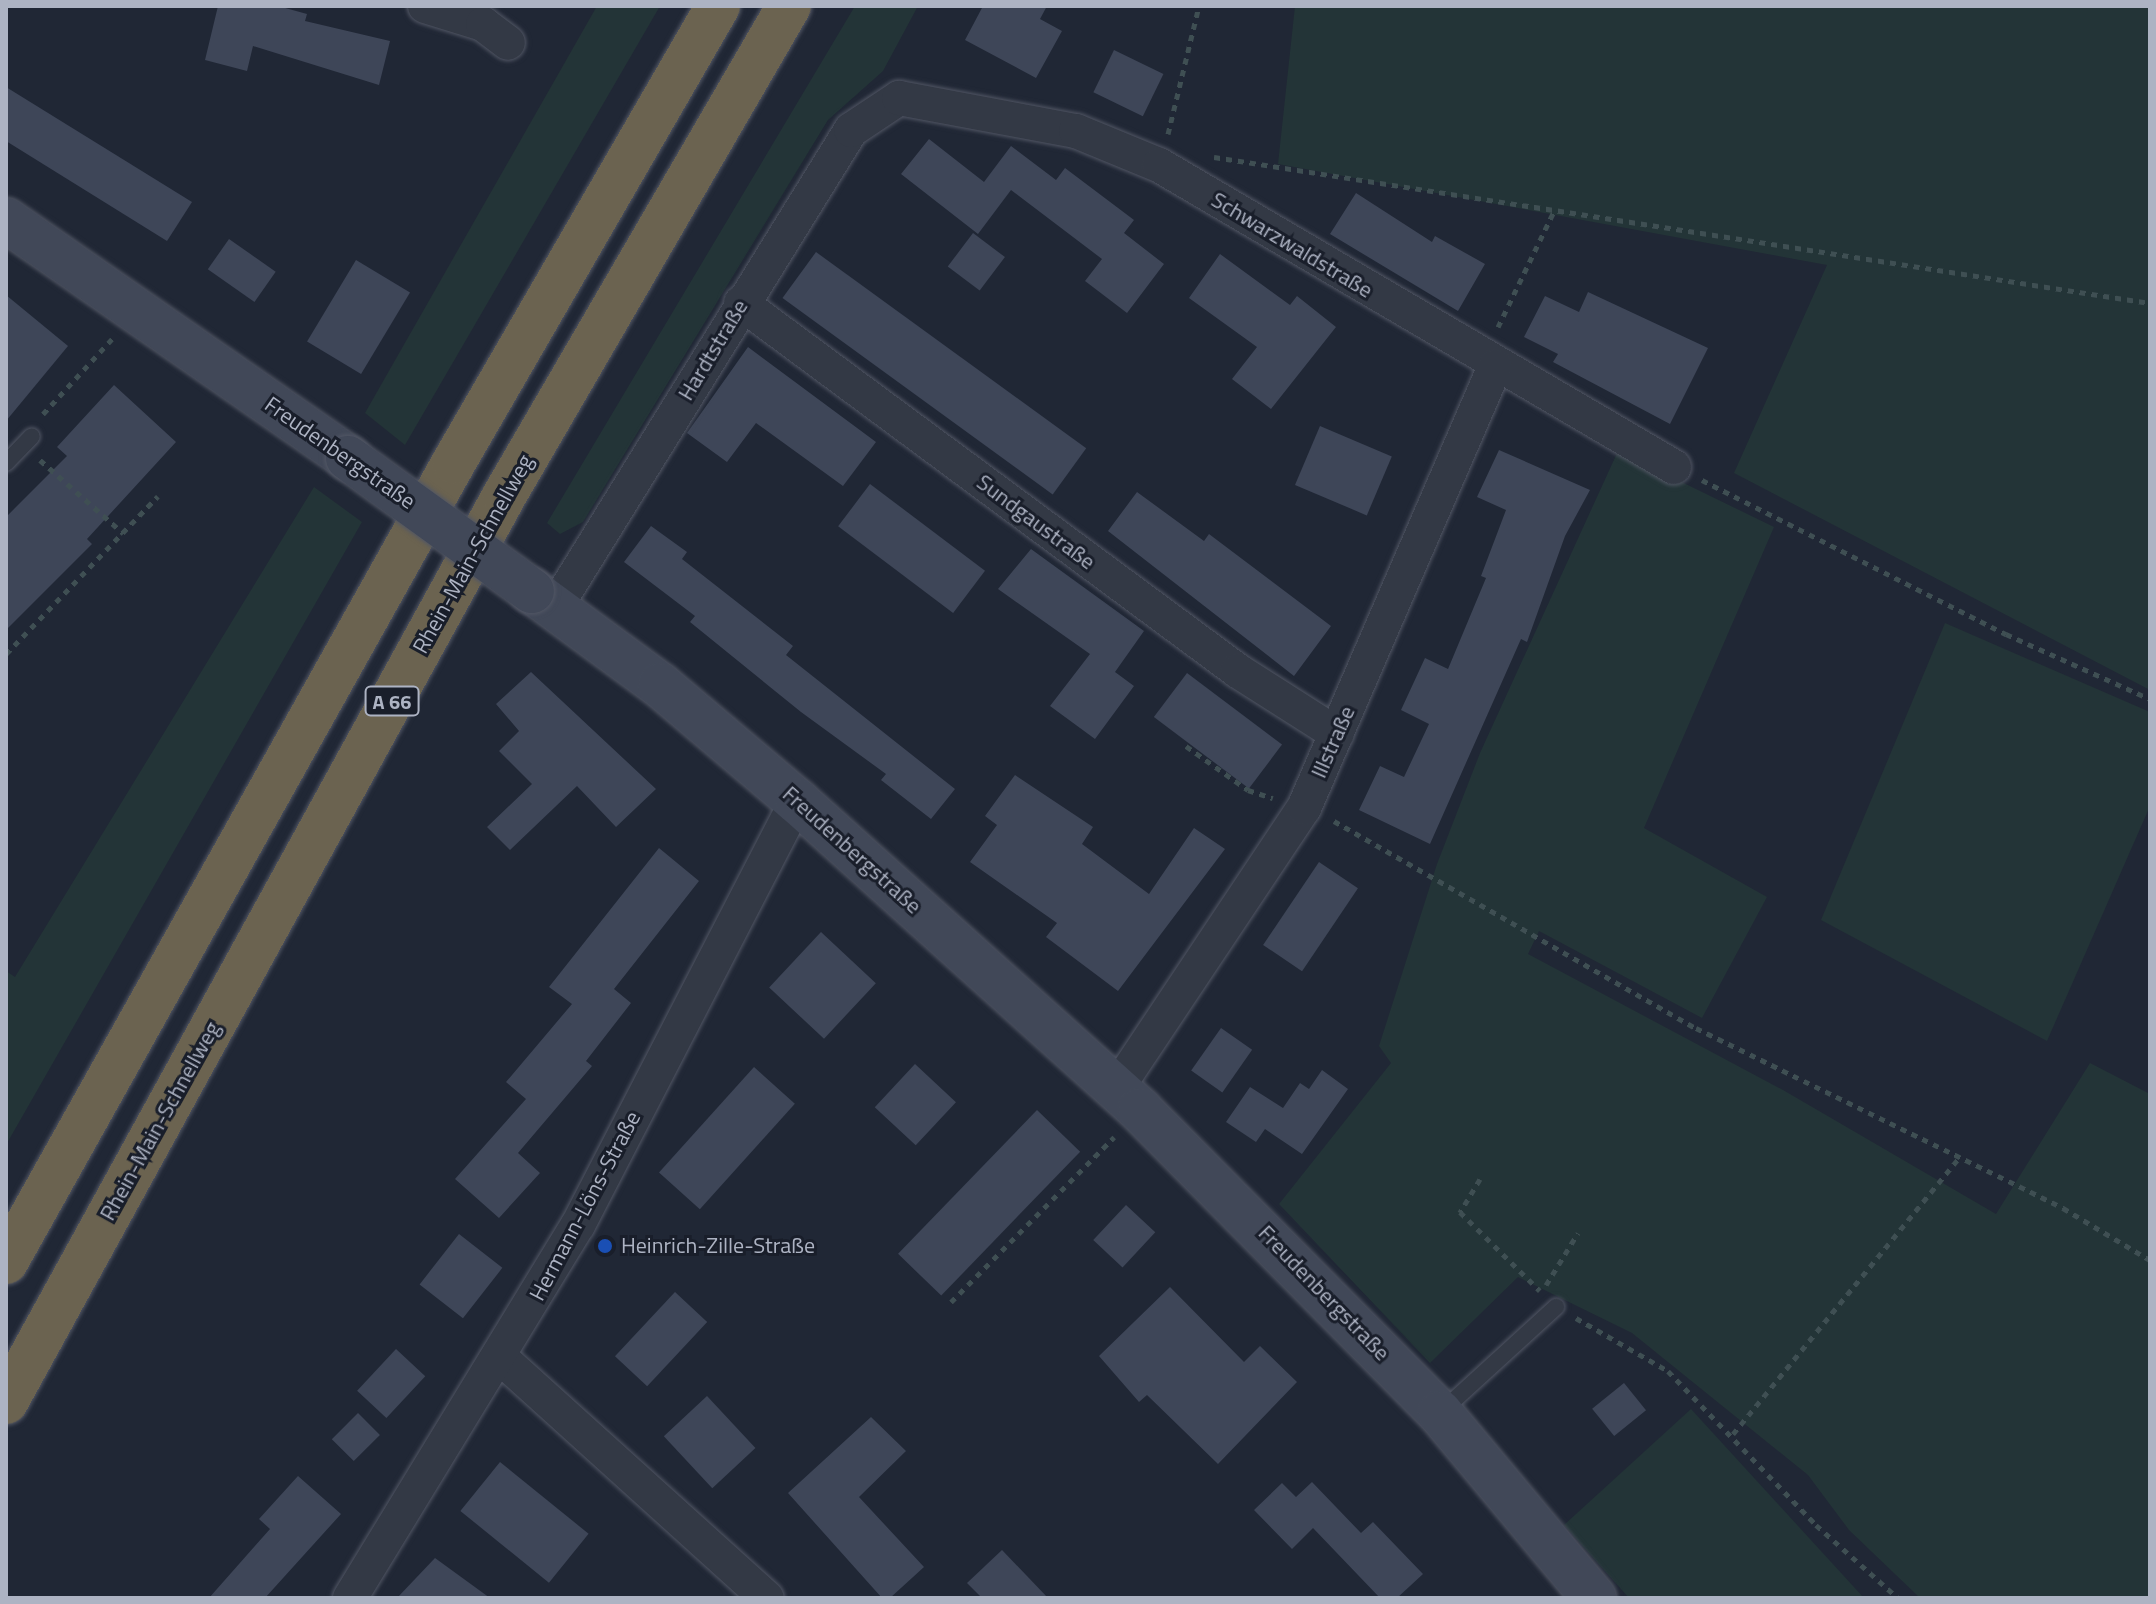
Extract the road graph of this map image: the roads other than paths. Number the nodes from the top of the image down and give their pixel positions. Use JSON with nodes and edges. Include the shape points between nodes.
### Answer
{"nodes":[{"id":1,"x":425,"y":6,"type":"edge"},
{"id":2,"x":718,"y":6,"type":"edge"},
{"id":3,"x":789,"y":6,"type":"edge"},
{"id":4,"x":508,"y":43,"type":"dead end"},
{"id":5,"x":883,"y":103,"type":"joint"},
{"id":6,"x":6,"y":220,"type":"edge"},
{"id":7,"x":741,"y":303,"type":"junction"},
{"id":8,"x":1489,"y":364,"type":"junction"},
{"id":9,"x":28,"y":441,"type":"road end"},
{"id":10,"x":6,"y":463,"type":"edge"},
{"id":11,"x":1674,"y":467,"type":"road end"},
{"id":12,"x":544,"y":600,"type":"junction"},
{"id":13,"x":1337,"y":734,"type":"junction"},
{"id":14,"x":797,"y":801,"type":"junction"},
{"id":15,"x":1128,"y":1099,"type":"junction"},
{"id":16,"x":6,"y":1262,"type":"edge"},
{"id":17,"x":1556,"y":1307,"type":"road end"},
{"id":18,"x":501,"y":1358,"type":"junction"},
{"id":19,"x":6,"y":1402,"type":"edge"},
{"id":20,"x":1440,"y":1413,"type":"junction"},
{"id":21,"x":350,"y":1598,"type":"edge"},
{"id":22,"x":767,"y":1598,"type":"edge"},
{"id":23,"x":1594,"y":1598,"type":"edge"}],
"edges":[{"from":1,"to":4,"type":"street","via":[[483,24]]},
{"from":2,"to":16,"type":"highway","number":"A 66","via":[[454,462]]},
{"from":3,"to":19,"type":"highway","name":"Rhein-Main-Schnellweg","number":"A 66","via":[[504,496]]},
{"from":5,"to":7,"type":"street","name":"Hardtstraße","via":[[851,130]]},
{"from":5,"to":8,"type":"street","name":"Schwarzwaldstraße","via":[[922,98],[981,109],[1076,131],[1159,165]]},
{"from":6,"to":12,"type":"street","name":"Freudenbergstraße","bridge":true},
{"from":7,"to":12,"type":"street","name":"Hardtstraße"},
{"from":7,"to":13,"type":"street","name":"Sundgaustraße","via":[[1238,671]]},
{"from":8,"to":11,"type":"street","name":"Schwarzwaldstraße"},
{"from":8,"to":13,"type":"street","name":"Illstraße"},
{"from":9,"to":10,"type":"lane"},
{"from":12,"to":14,"type":"street","name":"Freudenbergstraße","via":[[660,685]]},
{"from":13,"to":15,"type":"street","name":"Illstraße","via":[[1304,808]]},
{"from":14,"to":15,"type":"street","name":"Freudenbergstraße"},
{"from":14,"to":18,"type":"street","name":"Hermann-Löns-Straße","via":[[578,1225]]},
{"from":15,"to":20,"type":"street","name":"Freudenbergstraße"},
{"from":17,"to":20,"type":"lane"},
{"from":18,"to":21,"type":"street","name":"Hermann-Löns-Straße"},
{"from":18,"to":22,"type":"street"},
{"from":20,"to":23,"type":"street","name":"Freudenbergstraße"}]}
